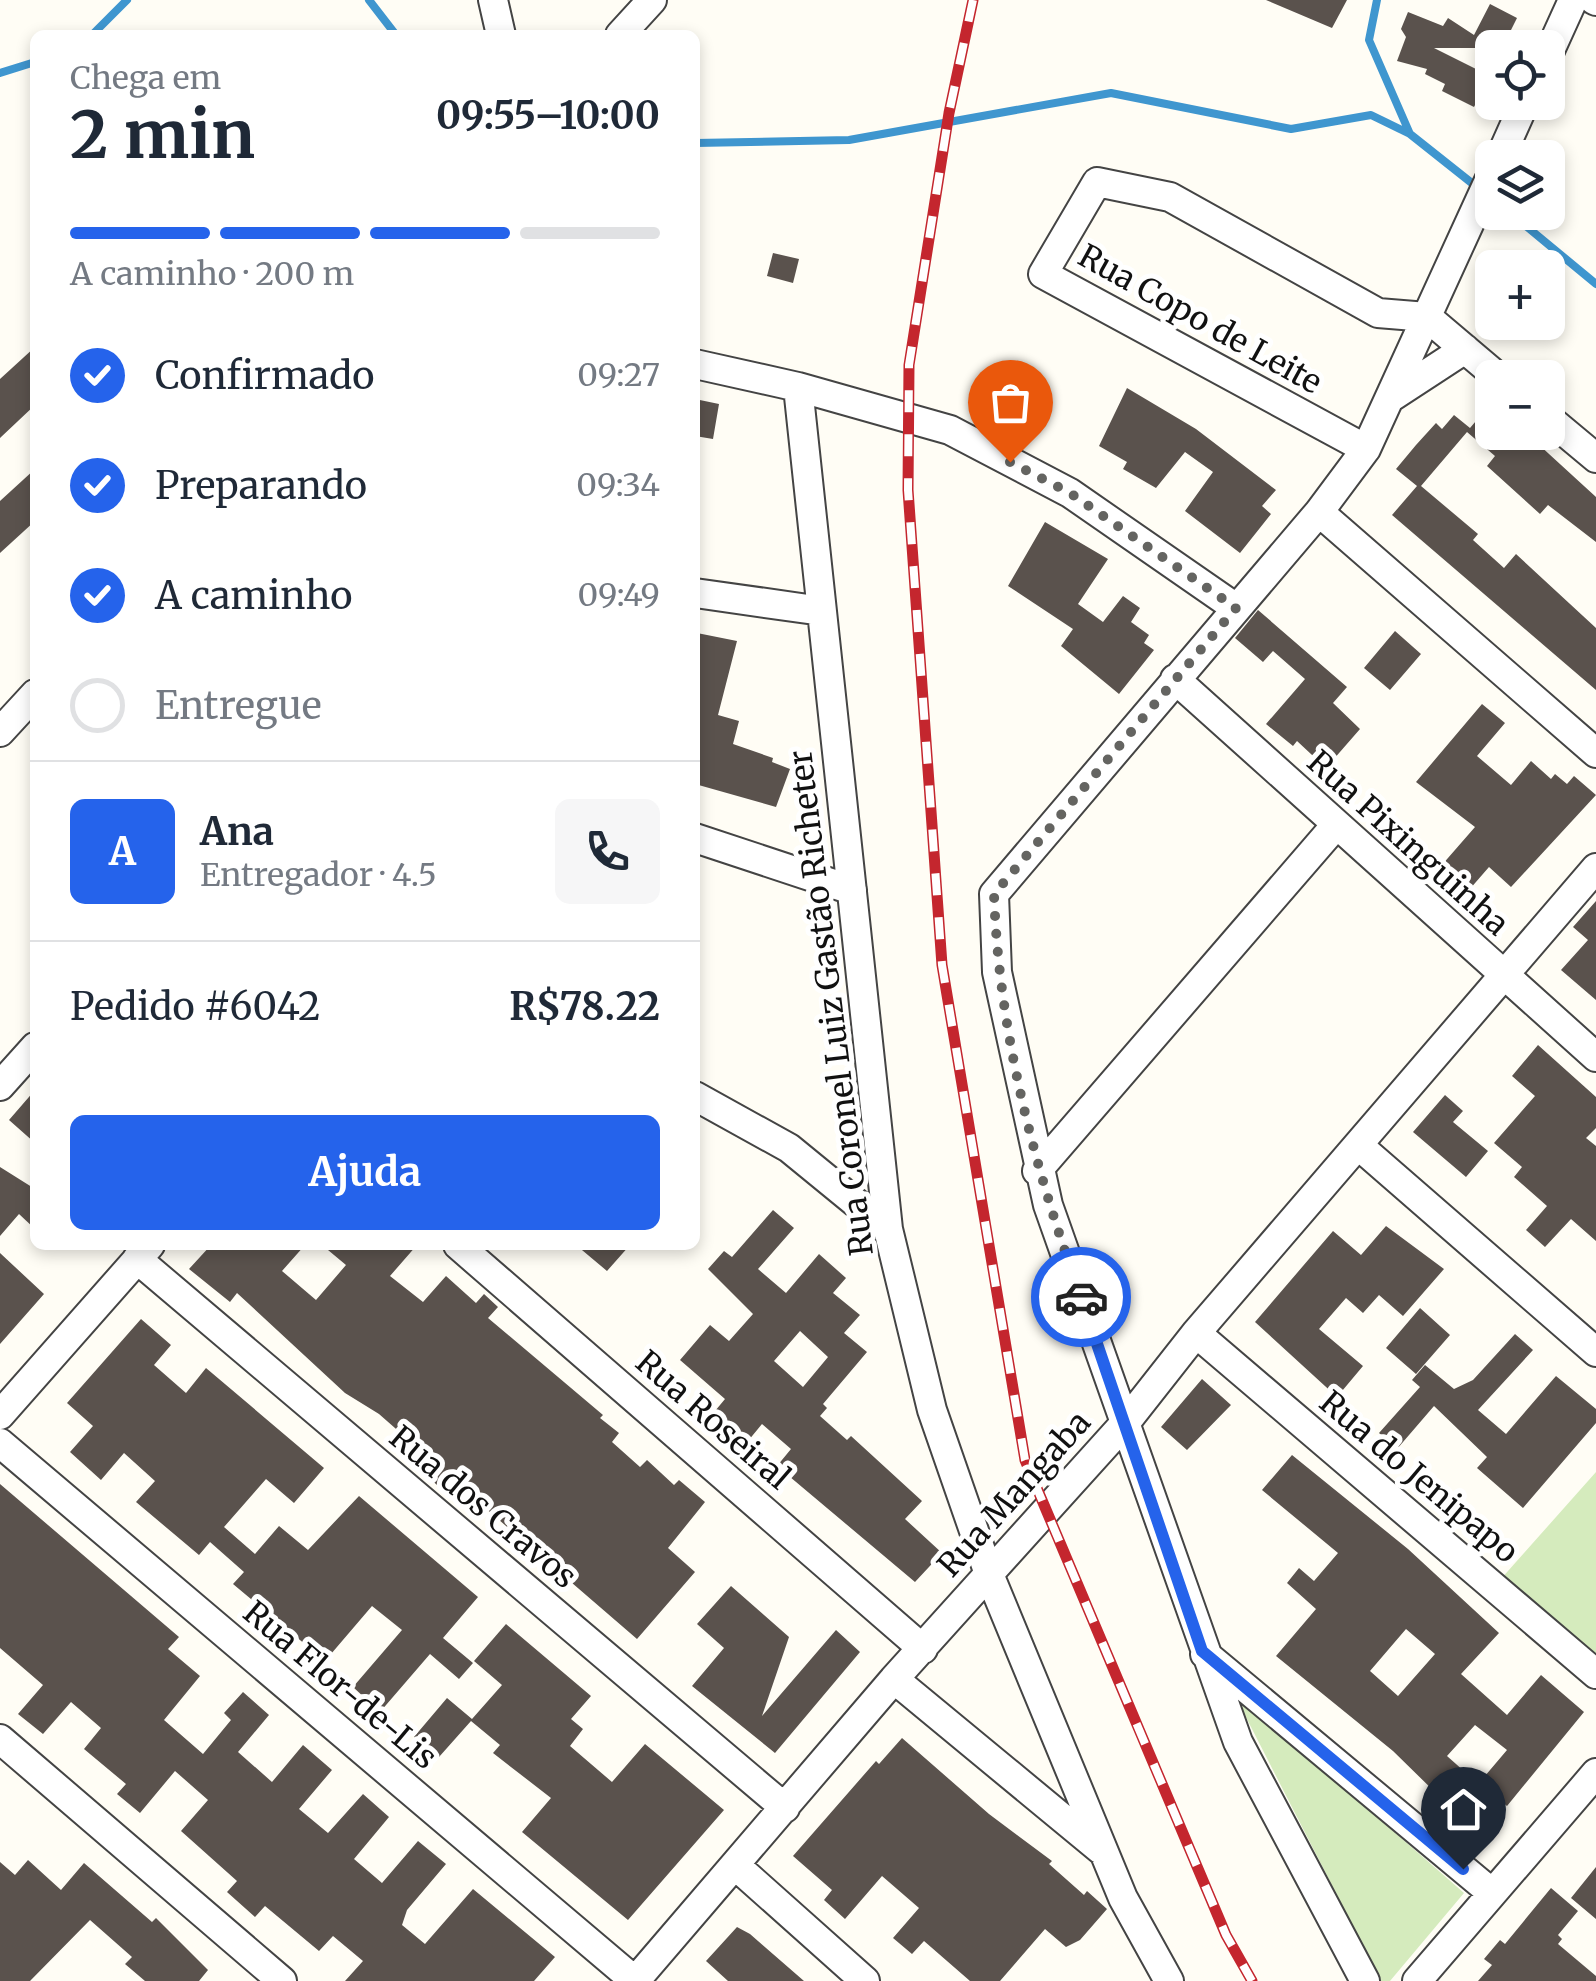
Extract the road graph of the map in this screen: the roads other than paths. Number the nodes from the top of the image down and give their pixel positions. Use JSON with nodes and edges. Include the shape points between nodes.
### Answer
{"nodes":[{"id":1,"x":493,"y":0,"type":"edge"},
{"id":2,"x":652,"y":0,"type":"edge"},
{"id":3,"x":1573,"y":0,"type":"edge"},
{"id":4,"x":500,"y":30,"type":"edge"},
{"id":5,"x":625,"y":30,"type":"edge"},
{"id":6,"x":1559,"y":30,"type":"edge"},
{"id":7,"x":1475,"y":211,"type":"edge"},
{"id":8,"x":1426,"y":317,"type":"junction"},
{"id":9,"x":1465,"y":348,"type":"junction"},
{"id":10,"x":1479,"y":360,"type":"edge"},
{"id":11,"x":700,"y":365,"type":"edge"},
{"id":12,"x":798,"y":387,"type":"junction"},
{"id":13,"x":1389,"y":399,"type":"junction"},
{"id":14,"x":1565,"y":432,"type":"edge"},
{"id":15,"x":1366,"y":449,"type":"junction"},
{"id":16,"x":1596,"y":458,"type":"edge"},
{"id":17,"x":1320,"y":512,"type":"junction"},
{"id":18,"x":700,"y":595,"type":"edge"},
{"id":19,"x":1236,"y":608,"type":"junction"},
{"id":20,"x":822,"y":611,"type":"junction"},
{"id":21,"x":1175,"y":679,"type":"junction"},
{"id":22,"x":30,"y":701,"type":"edge"},
{"id":23,"x":0,"y":732,"type":"edge"},
{"id":24,"x":1596,"y":753,"type":"edge"},
{"id":25,"x":1336,"y":824,"type":"junction"},
{"id":26,"x":700,"y":840,"type":"edge"},
{"id":27,"x":1596,"y":868,"type":"edge"},
{"id":28,"x":852,"y":890,"type":"junction"},
{"id":29,"x":1503,"y":976,"type":"junction"},
{"id":30,"x":30,"y":1053,"type":"edge"},
{"id":31,"x":1596,"y":1056,"type":"edge"},
{"id":32,"x":0,"y":1086,"type":"edge"},
{"id":33,"x":700,"y":1099,"type":"edge"},
{"id":34,"x":1358,"y":1145,"type":"junction"},
{"id":35,"x":1038,"y":1171,"type":"junction"},
{"id":36,"x":888,"y":1229,"type":"junction"},
{"id":37,"x":464,"y":1250,"type":"edge"},
{"id":38,"x":144,"y":1252,"type":"edge"},
{"id":39,"x":1196,"y":1333,"type":"junction"},
{"id":40,"x":1596,"y":1352,"type":"edge"},
{"id":41,"x":0,"y":1416,"type":"edge"},
{"id":42,"x":1126,"y":1422,"type":"junction"},
{"id":43,"x":0,"y":1443,"type":"edge"},
{"id":44,"x":989,"y":1574,"type":"junction"},
{"id":45,"x":924,"y":1649,"type":"junction"},
{"id":46,"x":1202,"y":1651,"type":"junction"},
{"id":47,"x":1596,"y":1674,"type":"edge"},
{"id":48,"x":894,"y":1679,"type":"junction"},
{"id":49,"x":0,"y":1739,"type":"edge"},
{"id":50,"x":1596,"y":1773,"type":"edge"},
{"id":51,"x":785,"y":1808,"type":"junction"},
{"id":52,"x":1106,"y":1854,"type":"junction"},
{"id":53,"x":735,"y":1866,"type":"junction"},
{"id":54,"x":1492,"y":1894,"type":"junction"},
{"id":55,"x":282,"y":1981,"type":"edge"},
{"id":56,"x":634,"y":1981,"type":"edge"},
{"id":57,"x":864,"y":1981,"type":"edge"},
{"id":58,"x":1169,"y":1981,"type":"edge"},
{"id":59,"x":1365,"y":1981,"type":"edge"},
{"id":60,"x":1417,"y":1981,"type":"edge"}],
"edges":[{"from":1,"to":4,"type":"street"},
{"from":2,"to":5,"type":"street"},
{"from":3,"to":6,"type":"street"},
{"from":7,"to":8,"type":"street"},
{"from":8,"to":9,"type":"street"},
{"from":8,"to":13,"type":"street"},
{"from":8,"to":15,"type":"street","name":"Rua Copo de Leite","via":[[1378,313],[1170,198],[1097,182],[1043,274]]},
{"from":9,"to":10,"type":"street"},
{"from":9,"to":13,"type":"street"},
{"from":11,"to":12,"type":"street"},
{"from":12,"to":19,"type":"street","via":[[950,430],[1070,493]]},
{"from":12,"to":20,"type":"street","name":"Rua Coronel Luiz Gastão Richeter"},
{"from":13,"to":15,"type":"street"},
{"from":14,"to":16,"type":"street"},
{"from":15,"to":17,"type":"street"},
{"from":17,"to":19,"type":"street"},
{"from":17,"to":24,"type":"street"},
{"from":18,"to":20,"type":"street"},
{"from":19,"to":21,"type":"street"},
{"from":20,"to":28,"type":"street","name":"Rua Coronel Luiz Gastão Richeter"},
{"from":21,"to":25,"type":"street","name":"Rua Pixinguinha"},
{"from":21,"to":35,"type":"street","via":[[994,894],[997,972]]},
{"from":22,"to":23,"type":"street"},
{"from":25,"to":29,"type":"street","name":"Rua Pixinguinha"},
{"from":25,"to":35,"type":"street"},
{"from":26,"to":28,"type":"street"},
{"from":27,"to":29,"type":"street","name":"Rua Mangaba"},
{"from":28,"to":36,"type":"street","name":"Rua Coronel Luiz Gastão Richeter"},
{"from":29,"to":31,"type":"street","name":"Rua Pixinguinha"},
{"from":29,"to":34,"type":"street","name":"Rua Mangaba"},
{"from":30,"to":32,"type":"street"},
{"from":33,"to":36,"type":"street","via":[[789,1148]]},
{"from":34,"to":39,"type":"street","name":"Rua Mangaba"},
{"from":34,"to":40,"type":"street"},
{"from":35,"to":42,"type":"street"},
{"from":36,"to":44,"type":"street","name":"Rua Coronel Luiz Gastão Richeter","via":[[932,1410]]},
{"from":37,"to":45,"type":"street","name":"Rua Roseiral"},
{"from":38,"to":41,"type":"street"},
{"from":38,"to":51,"type":"street","name":"Rua dos Cravos"},
{"from":39,"to":42,"type":"street","name":"Rua Mangaba"},
{"from":39,"to":47,"type":"street","name":"Rua do Jenipapo"},
{"from":42,"to":44,"type":"street","name":"Rua Mangaba"},
{"from":42,"to":46,"type":"street"},
{"from":43,"to":56,"type":"street","name":"Rua Flor-de-Lis"},
{"from":44,"to":45,"type":"street","name":"Rua Mangaba"},
{"from":44,"to":52,"type":"street","name":"Rua Coronel Luiz Gastão Richeter"},
{"from":45,"to":48,"type":"street","name":"Rua Mangaba"},
{"from":46,"to":54,"type":"street"},
{"from":46,"to":59,"type":"street","via":[[1238,1742]]},
{"from":48,"to":51,"type":"street","name":"Rua Mangaba"},
{"from":48,"to":52,"type":"street"},
{"from":49,"to":55,"type":"street"},
{"from":50,"to":54,"type":"street"},
{"from":51,"to":53,"type":"street","name":"Rua Mangaba"},
{"from":52,"to":58,"type":"street","name":"Rua Coronel Luiz Gastão Richeter"},
{"from":53,"to":56,"type":"street","name":"Rua Mangaba"},
{"from":53,"to":57,"type":"street"},
{"from":54,"to":60,"type":"street"}]}
